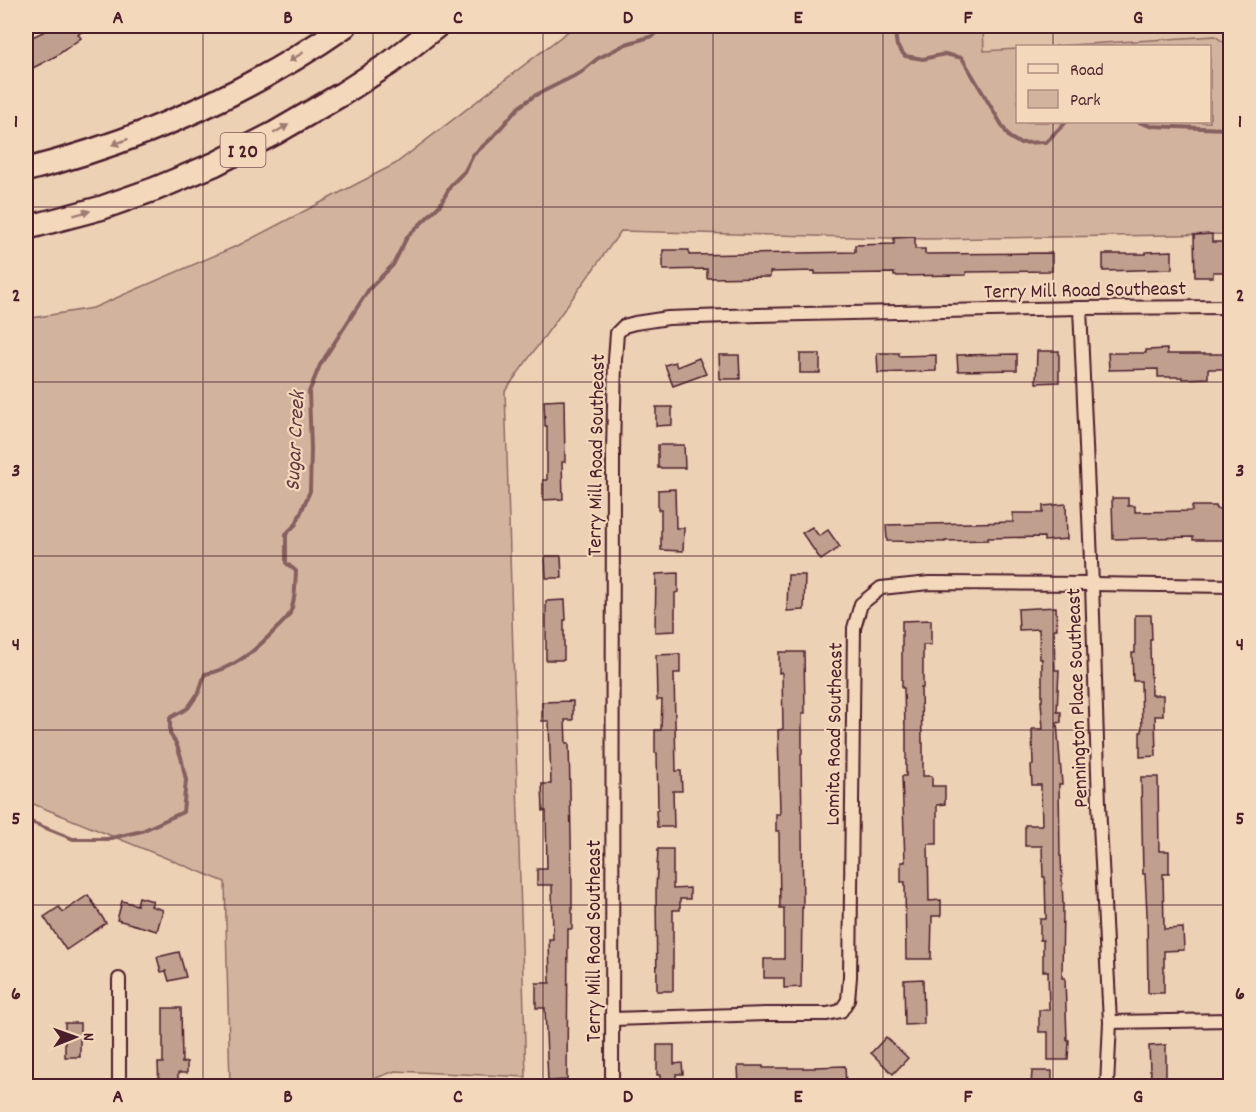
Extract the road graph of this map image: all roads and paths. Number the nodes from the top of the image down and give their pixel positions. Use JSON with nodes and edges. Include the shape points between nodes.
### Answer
{"nodes":[{"id":1,"x":345,"y":26,"type":"edge"},
{"id":2,"x":437,"y":26,"type":"edge"},
{"id":3,"x":26,"y":170,"type":"edge"},
{"id":4,"x":26,"y":228,"type":"edge"},
{"id":5,"x":1080,"y":308,"type":"junction"},
{"id":6,"x":1230,"y":308,"type":"edge"},
{"id":7,"x":1092,"y":584,"type":"junction"},
{"id":8,"x":1230,"y":586,"type":"edge"},
{"id":9,"x":119,"y":979,"type":"dead end"},
{"id":10,"x":613,"y":1019,"type":"junction"},
{"id":11,"x":1230,"y":1020,"type":"edge"},
{"id":12,"x":1110,"y":1022,"type":"junction"},
{"id":13,"x":119,"y":1086,"type":"edge"},
{"id":14,"x":612,"y":1086,"type":"edge"},
{"id":15,"x":1107,"y":1086,"type":"edge"}],
"edges":[{"from":1,"to":3,"type":"highway","number":"I 20","one_way":true,"via":[[277,69],[160,127]]},
{"from":4,"to":2,"type":"highway","number":"I 20","one_way":true,"via":[[101,208],[215,164],[342,94]]},
{"from":5,"to":6,"type":"street","name":"Terry Mill Road Southeast"},
{"from":5,"to":7,"type":"street","name":"Pennington Place Southeast"},
{"from":5,"to":10,"type":"street","name":"Terry Mill Road Southeast","via":[[668,318],[634,323],[617,333],[613,453]]},
{"from":7,"to":8,"type":"street","name":"Lomita Road Southeast"},
{"from":7,"to":10,"type":"street","name":"Lomita Road Southeast","via":[[929,584],[881,588],[861,604],[854,628],[850,977],[848,1000],[841,1011]]},
{"from":7,"to":12,"type":"street","name":"Pennington Place Southeast"},
{"from":9,"to":13,"type":"street"},
{"from":10,"to":14,"type":"street","name":"Terry Mill Road Southeast"},
{"from":11,"to":12,"type":"street"},
{"from":12,"to":15,"type":"street","name":"Pennington Place Southeast"}]}
